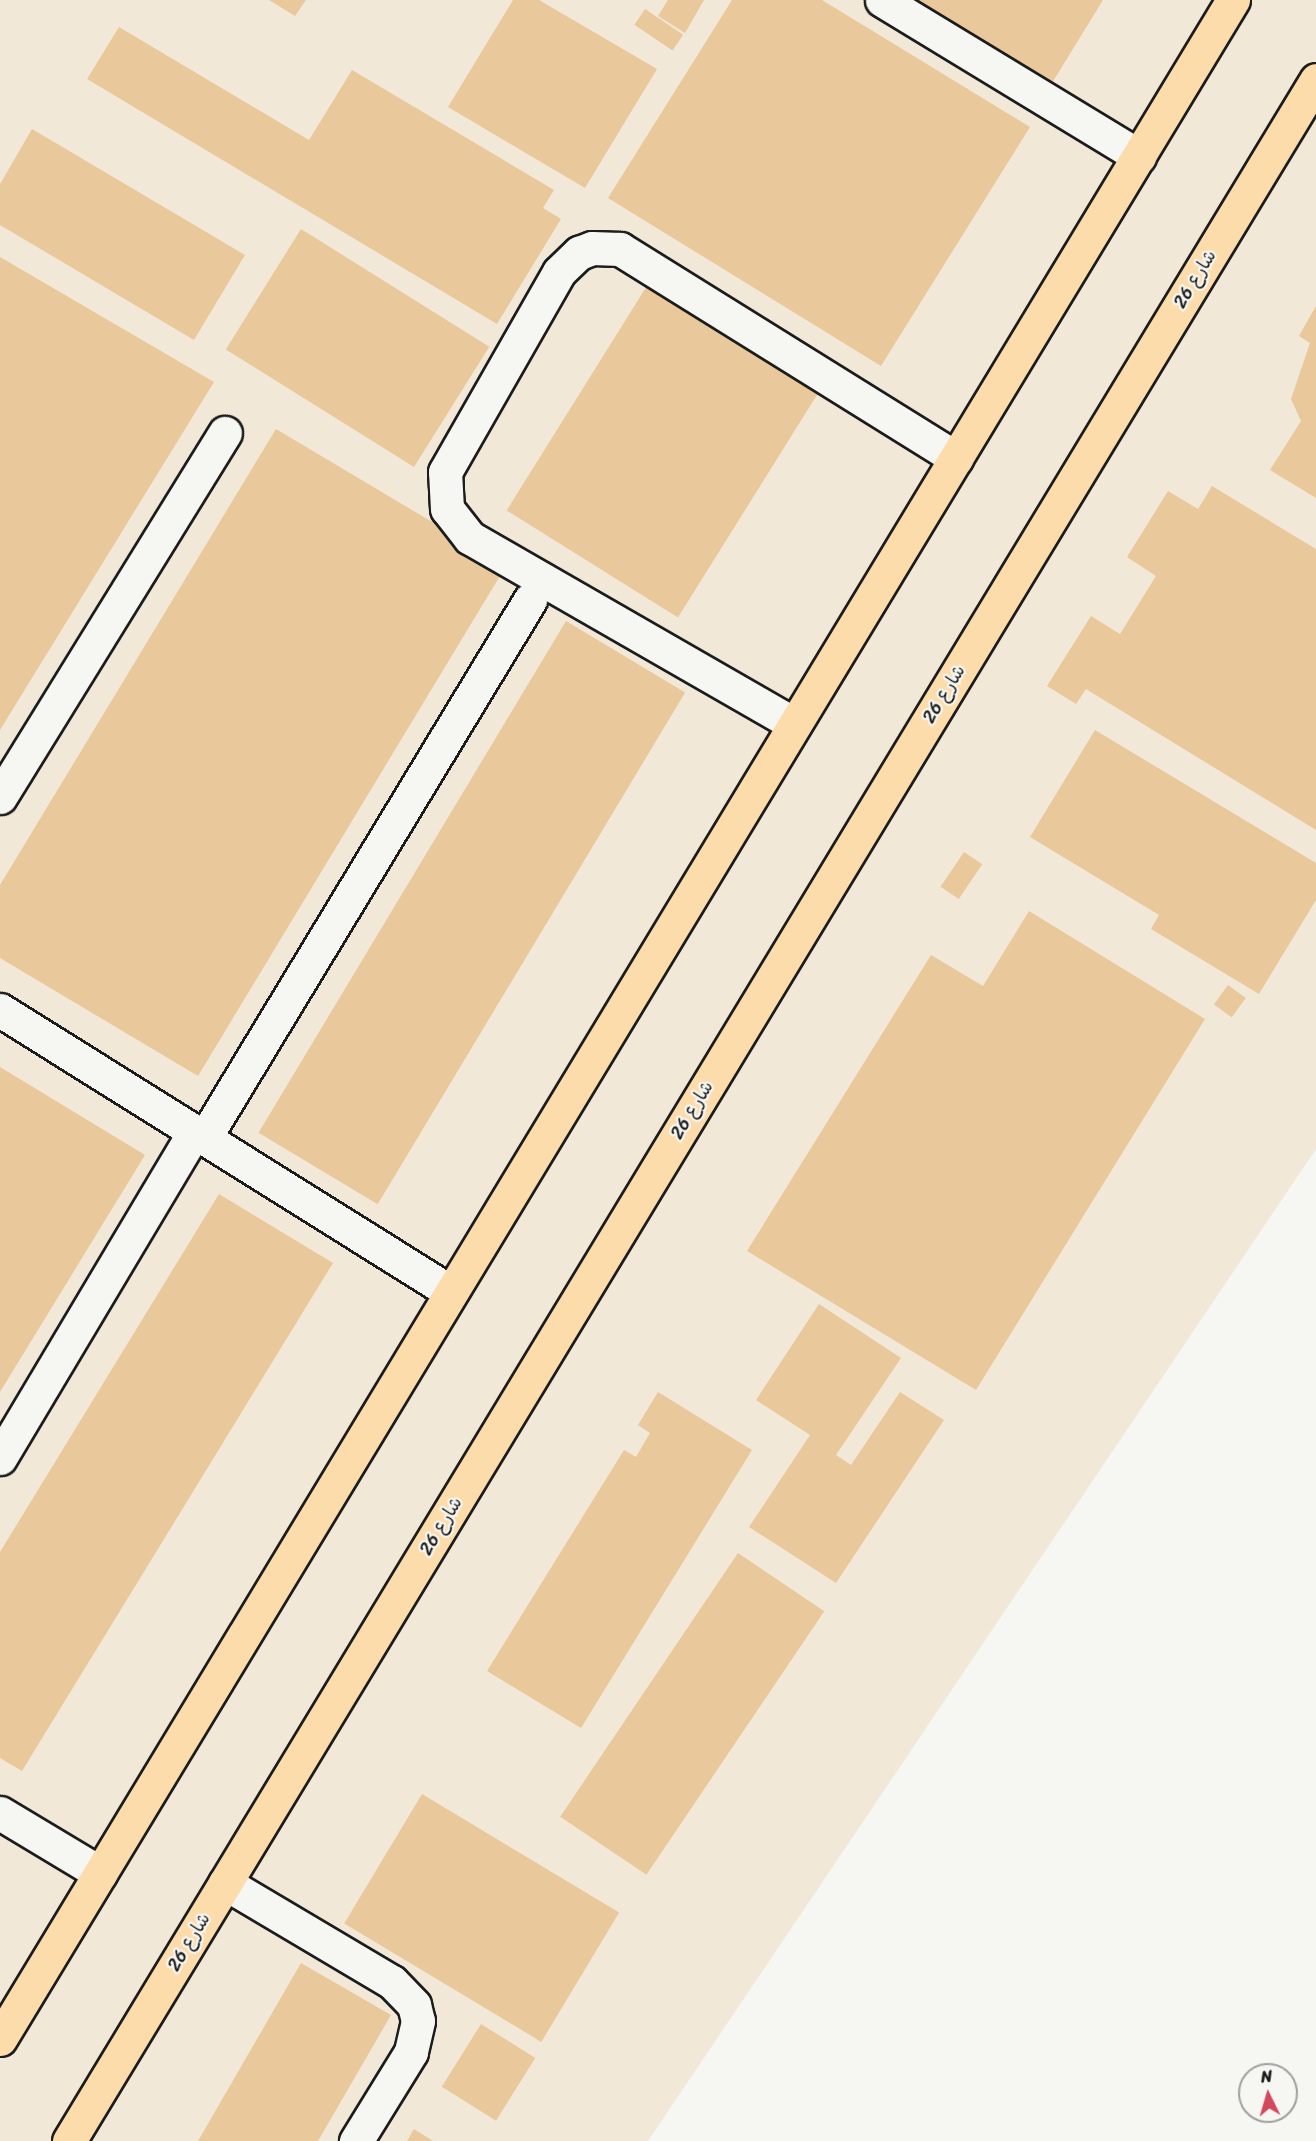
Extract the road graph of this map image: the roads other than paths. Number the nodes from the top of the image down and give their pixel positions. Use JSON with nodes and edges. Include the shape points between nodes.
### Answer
{"nodes":[{"id":1,"x":882,"y":0,"type":"edge"},
{"id":2,"x":1233,"y":0,"type":"edge"},
{"id":3,"x":1316,"y":80,"type":"edge"},
{"id":4,"x":1139,"y":156,"type":"junction"},
{"id":5,"x":225,"y":433,"type":"dead end"},
{"id":6,"x":956,"y":458,"type":"junction"},
{"id":7,"x":530,"y":600,"type":"dead end"},
{"id":8,"x":794,"y":724,"type":"junction"},
{"id":9,"x":0,"y":797,"type":"edge"},
{"id":10,"x":0,"y":1010,"type":"edge"},
{"id":11,"x":200,"y":1134,"type":"junction"},
{"id":12,"x":449,"y":1291,"type":"junction"},
{"id":13,"x":0,"y":1458,"type":"edge"},
{"id":14,"x":0,"y":1813,"type":"edge"},
{"id":15,"x":100,"y":1873,"type":"junction"},
{"id":16,"x":225,"y":1884,"type":"junction"},
{"id":17,"x":0,"y":2039,"type":"edge"},
{"id":18,"x":69,"y":2141,"type":"edge"},
{"id":19,"x":356,"y":2141,"type":"edge"}],
"edges":[{"from":1,"to":4,"type":"lane"},
{"from":2,"to":4,"type":"main road"},
{"from":3,"to":16,"type":"main road","name":"شارع 26"},
{"from":4,"to":6,"type":"main road"},
{"from":5,"to":9,"type":"lane"},
{"from":6,"to":8,"type":"main road"},
{"from":6,"to":8,"type":"lane","via":[[620,249],[592,248],[579,253],[559,272],[445,472],[447,509],[470,538]]},
{"from":7,"to":11,"type":"lane"},
{"from":8,"to":12,"type":"main road"},
{"from":10,"to":11,"type":"lane"},
{"from":11,"to":12,"type":"lane"},
{"from":11,"to":13,"type":"lane"},
{"from":12,"to":15,"type":"main road"},
{"from":14,"to":15,"type":"lane"},
{"from":15,"to":17,"type":"main road"},
{"from":16,"to":18,"type":"main road","name":"شارع 26"},
{"from":16,"to":19,"type":"lane","via":[[392,1982],[414,2005],[418,2021],[411,2052]]}]}
